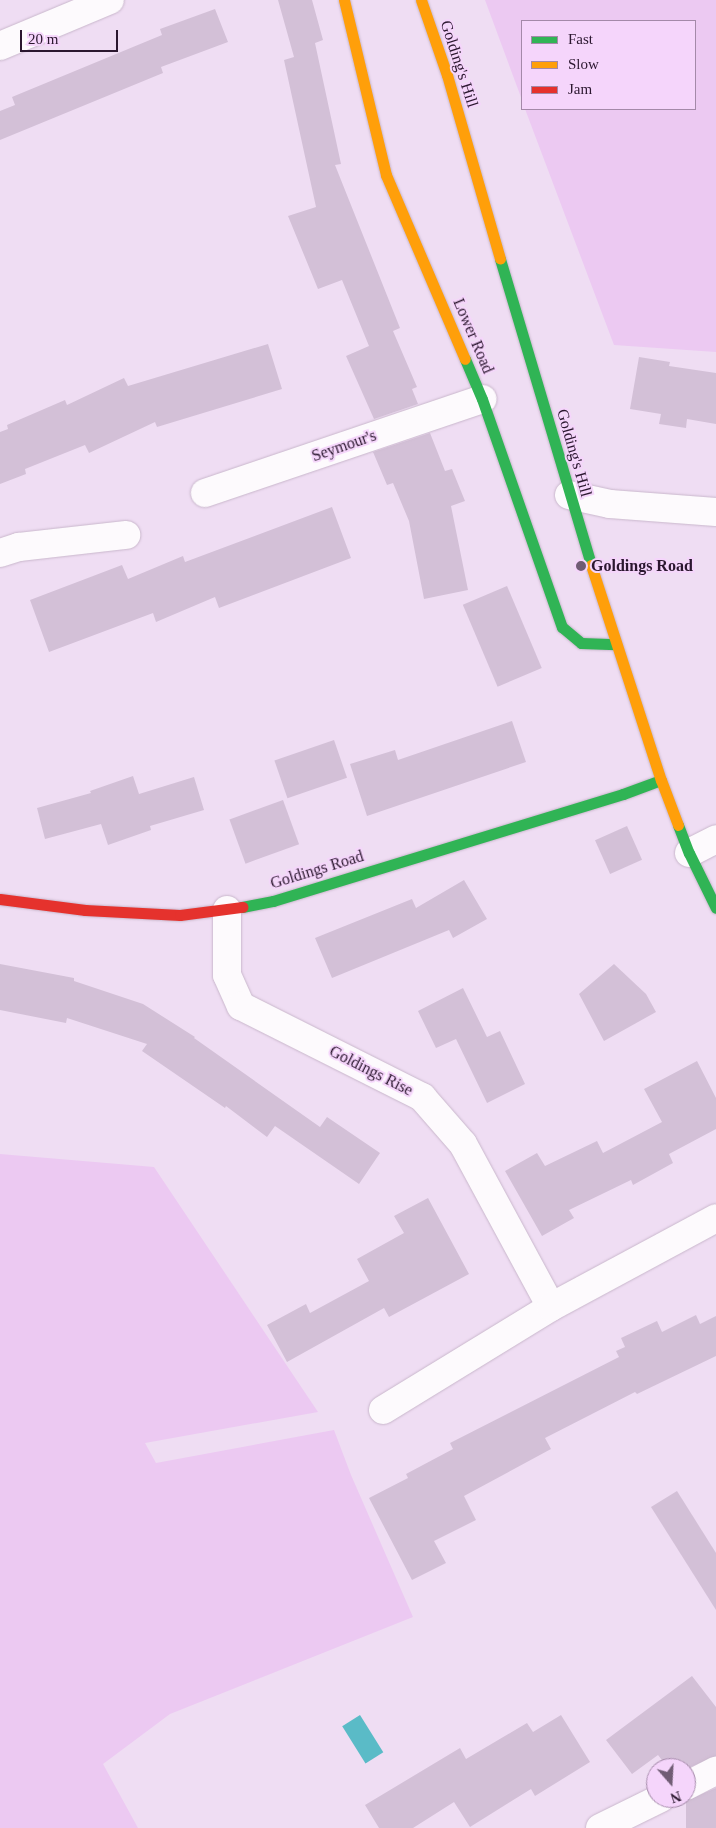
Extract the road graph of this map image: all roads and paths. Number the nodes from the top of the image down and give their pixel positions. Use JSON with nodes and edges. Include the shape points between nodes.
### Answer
{"nodes":[{"id":1,"x":110,"y":0,"type":"edge"},
{"id":2,"x":344,"y":0,"type":"edge"},
{"id":3,"x":421,"y":0,"type":"edge"},
{"id":4,"x":0,"y":46,"type":"edge"},
{"id":5,"x":482,"y":398,"type":"junction"},
{"id":6,"x":205,"y":493,"type":"dead end"},
{"id":7,"x":569,"y":495,"type":"junction"},
{"id":8,"x":716,"y":512,"type":"edge"},
{"id":9,"x":126,"y":534,"type":"dead end"},
{"id":10,"x":0,"y":554,"type":"edge"},
{"id":11,"x":616,"y":644,"type":"junction"},
{"id":12,"x":661,"y":780,"type":"junction"},
{"id":13,"x":716,"y":839,"type":"edge"},
{"id":14,"x":690,"y":853,"type":"junction"},
{"id":15,"x":0,"y":899,"type":"edge"},
{"id":16,"x":716,"y":908,"type":"edge"},
{"id":17,"x":227,"y":910,"type":"junction"},
{"id":18,"x":716,"y":1218,"type":"edge"},
{"id":19,"x":551,"y":1307,"type":"junction"},
{"id":20,"x":383,"y":1410,"type":"dead end"},
{"id":21,"x":716,"y":1771,"type":"edge"},
{"id":22,"x":696,"y":1781,"type":"edge"},
{"id":23,"x":646,"y":1805,"type":"edge"},
{"id":24,"x":600,"y":1828,"type":"edge"}],
"edges":[{"from":1,"to":4,"type":"street"},
{"from":2,"to":5,"type":"street","name":"Lower Road","via":[[386,175]]},
{"from":3,"to":7,"type":"street","name":"Golding's Hill","via":[[447,75]]},
{"from":5,"to":6,"type":"street","name":"Seymour's"},
{"from":5,"to":11,"type":"street","name":"Lower Road","via":[[562,628],[581,643]]},
{"from":7,"to":8,"type":"street","via":[[610,504]]},
{"from":7,"to":11,"type":"street","name":"Golding's Hill"},
{"from":9,"to":10,"type":"street","via":[[19,547]]},
{"from":11,"to":12,"type":"street","name":"Golding's Hill"},
{"from":12,"to":14,"type":"street","name":"Golding's Hill"},
{"from":12,"to":17,"type":"street","name":"Goldings Road","via":[[273,901]]},
{"from":13,"to":14,"type":"street"},
{"from":14,"to":16,"type":"street","name":"Golding's Hill"},
{"from":15,"to":17,"type":"street","name":"Goldings Road","via":[[68,908],[180,915]]},
{"from":17,"to":19,"type":"street","name":"Goldings Rise","via":[[227,974],[241,1006],[422,1097],[463,1144]]},
{"from":18,"to":19,"type":"street"},
{"from":19,"to":20,"type":"street"},
{"from":21,"to":22,"type":"street"},
{"from":23,"to":24,"type":"street"}]}
